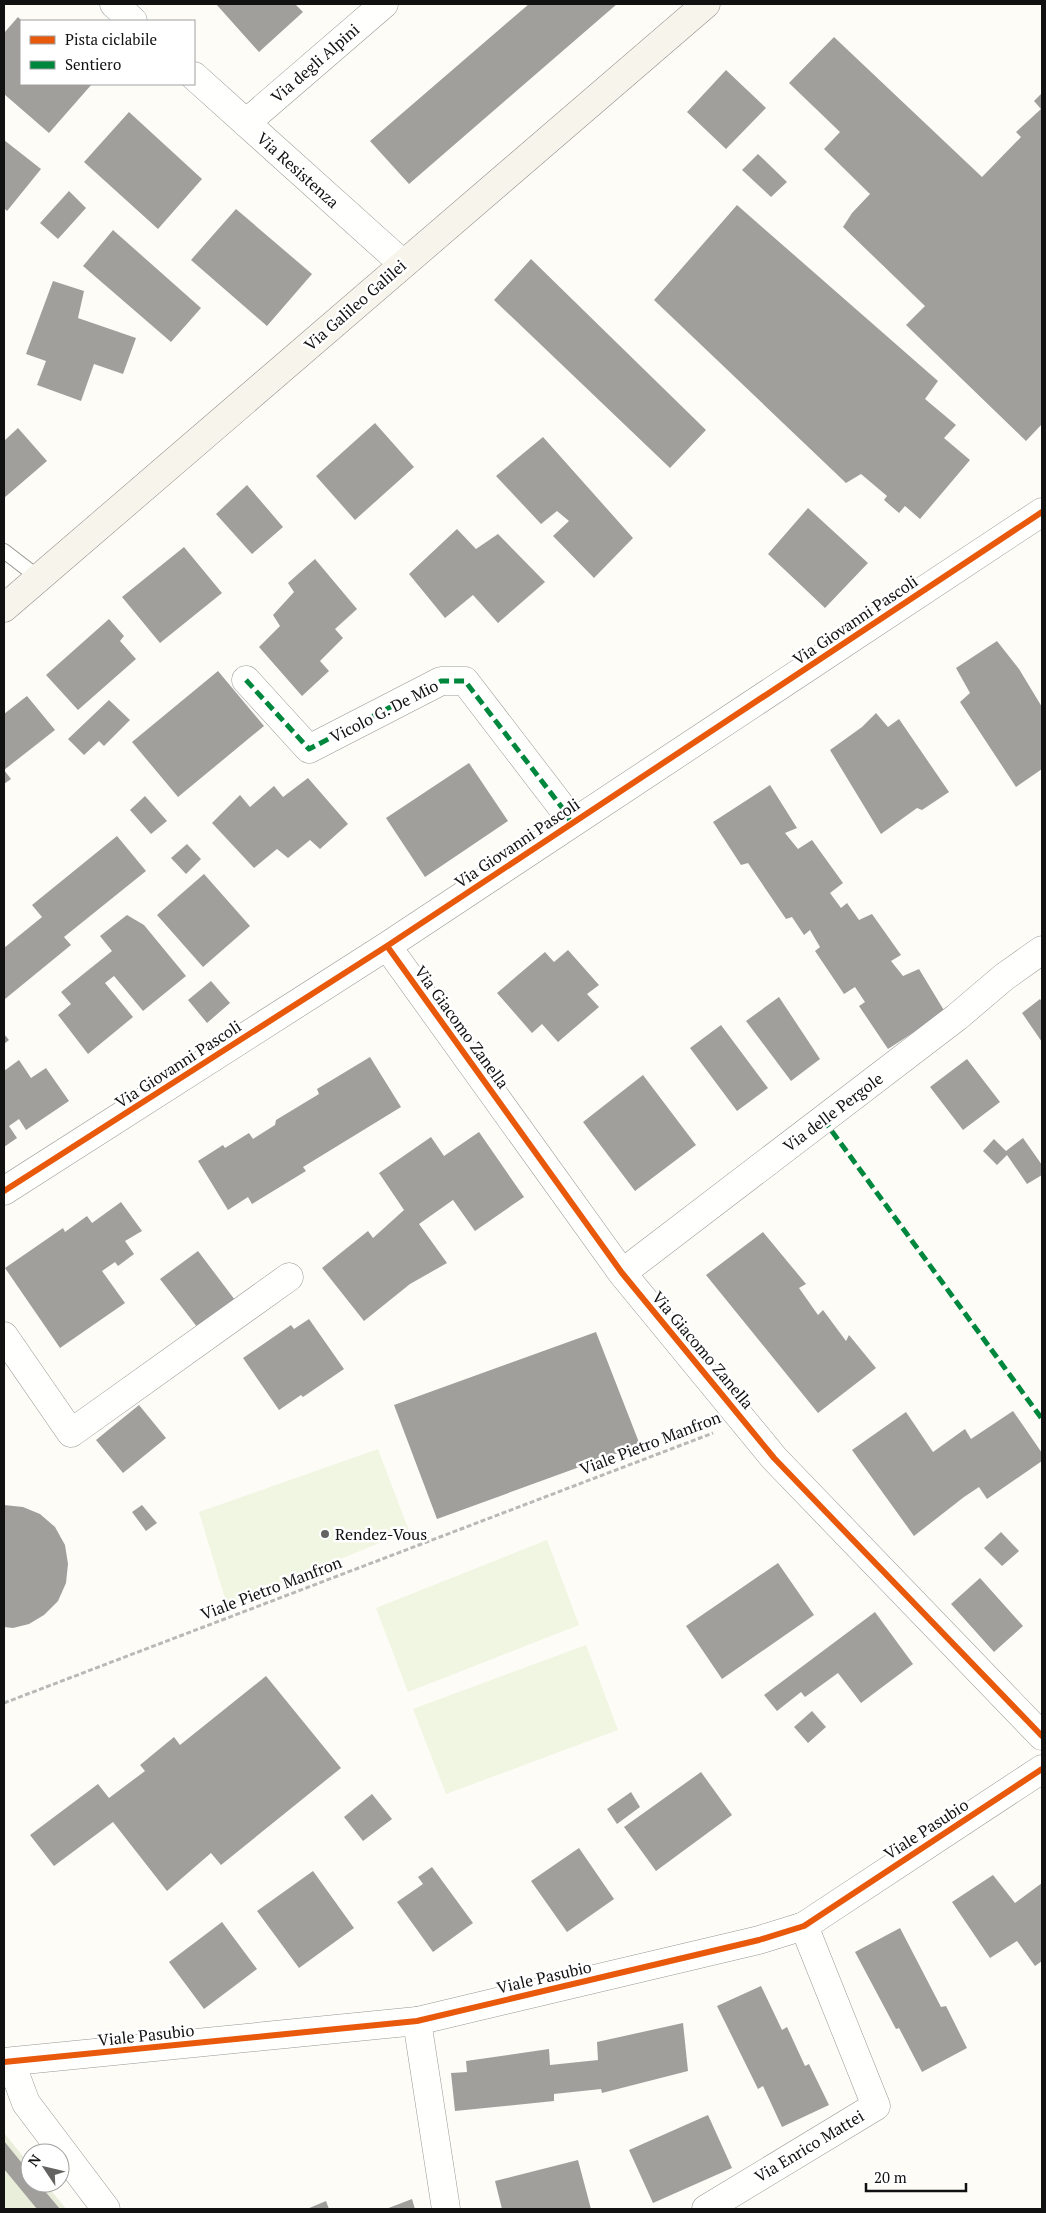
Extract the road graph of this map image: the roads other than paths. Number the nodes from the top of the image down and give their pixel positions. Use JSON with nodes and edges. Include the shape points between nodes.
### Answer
{"nodes":[{"id":1,"x":114,"y":4,"type":"edge"},
{"id":2,"x":384,"y":4,"type":"edge"},
{"id":3,"x":706,"y":4,"type":"edge"},
{"id":4,"x":132,"y":20,"type":"edge"},
{"id":5,"x":195,"y":77,"type":"edge"},
{"id":6,"x":246,"y":123,"type":"junction"},
{"id":7,"x":403,"y":264,"type":"junction"},
{"id":8,"x":1042,"y":512,"type":"edge"},
{"id":9,"x":4,"y":551,"type":"edge"},
{"id":10,"x":38,"y":578,"type":"junction"},
{"id":11,"x":4,"y":608,"type":"edge"},
{"id":12,"x":246,"y":680,"type":"dead end"},
{"id":13,"x":571,"y":824,"type":"junction"},
{"id":14,"x":387,"y":946,"type":"junction"},
{"id":15,"x":1042,"y":950,"type":"edge"},
{"id":16,"x":4,"y":1191,"type":"edge"},
{"id":17,"x":622,"y":1273,"type":"junction"},
{"id":18,"x":289,"y":1277,"type":"dead end"},
{"id":19,"x":4,"y":1336,"type":"edge"},
{"id":20,"x":1042,"y":1736,"type":"edge"},
{"id":21,"x":1042,"y":1770,"type":"edge"},
{"id":22,"x":804,"y":1926,"type":"junction"},
{"id":23,"x":417,"y":2020,"type":"junction"},
{"id":24,"x":7,"y":2063,"type":"edge"},
{"id":25,"x":106,"y":2209,"type":"edge"},
{"id":26,"x":446,"y":2209,"type":"edge"},
{"id":27,"x":706,"y":2209,"type":"edge"}],
"edges":[{"from":1,"to":4,"type":"street"},
{"from":2,"to":6,"type":"street","name":"Via degli Alpini"},
{"from":3,"to":7,"type":"main road","name":"Via Galileo Galilei"},
{"from":5,"to":6,"type":"street","name":"Via Resistenza"},
{"from":6,"to":7,"type":"street","name":"Via Resistenza"},
{"from":7,"to":10,"type":"main road","name":"Via Galileo Galilei"},
{"from":8,"to":13,"type":"street","name":"Via Giovanni Pascoli"},
{"from":9,"to":10,"type":"lane"},
{"from":10,"to":11,"type":"main road","name":"Via Galileo Galilei"},
{"from":12,"to":13,"type":"street","name":"Vicolo G. De Mio","via":[[309,749],[440,681],[465,681],[567,814]]},
{"from":13,"to":14,"type":"street","name":"Via Giovanni Pascoli"},
{"from":14,"to":16,"type":"street","name":"Via Giovanni Pascoli"},
{"from":14,"to":17,"type":"street","name":"Via Giacomo Zanella"},
{"from":15,"to":17,"type":"street","name":"Via delle Pergole"},
{"from":17,"to":20,"type":"street","name":"Via Giacomo Zanella","via":[[774,1458]]},
{"from":18,"to":19,"type":"street","via":[[71,1432]]},
{"from":21,"to":22,"type":"street","name":"Viale Pasubio"},
{"from":22,"to":23,"type":"street","name":"Viale Pasubio","via":[[760,1940]]},
{"from":22,"to":27,"type":"street","name":"Via Enrico Mattei","via":[[876,2106]]},
{"from":23,"to":24,"type":"street","name":"Viale Pasubio"},
{"from":23,"to":26,"type":"street"},
{"from":24,"to":25,"type":"street","via":[[26,2103]]}]}
